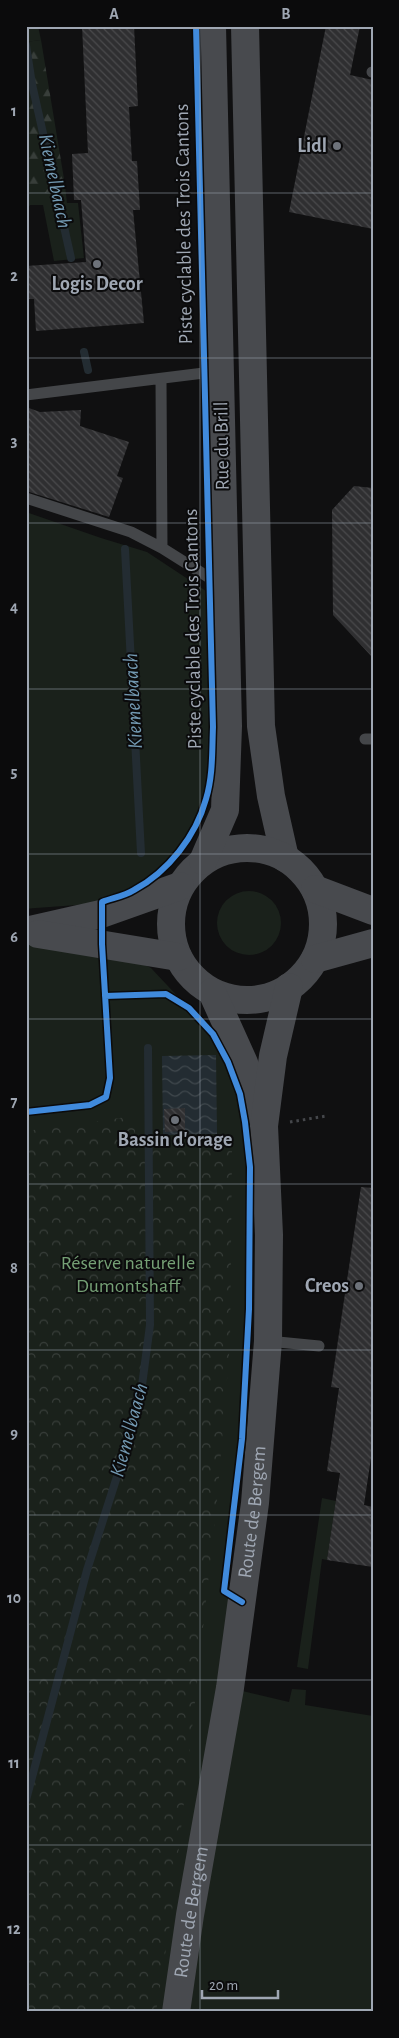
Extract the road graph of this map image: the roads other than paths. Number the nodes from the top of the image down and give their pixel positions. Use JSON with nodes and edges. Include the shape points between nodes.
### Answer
{"nodes":[{"id":1,"x":212,"y":26,"type":"edge"},
{"id":2,"x":245,"y":26,"type":"edge"},
{"id":3,"x":220,"y":371,"type":"junction"},
{"id":4,"x":161,"y":380,"type":"junction"},
{"id":5,"x":26,"y":396,"type":"edge"},
{"id":6,"x":26,"y":498,"type":"edge"},
{"id":7,"x":162,"y":548,"type":"junction"},
{"id":8,"x":225,"y":588,"type":"junction"},
{"id":9,"x":285,"y":858,"type":"junction"},
{"id":10,"x":203,"y":861,"type":"junction"},
{"id":11,"x":180,"y":886,"type":"junction"},
{"id":12,"x":315,"y":889,"type":"junction"},
{"id":13,"x":373,"y":911,"type":"edge"},
{"id":14,"x":26,"y":932,"type":"edge"},
{"id":15,"x":373,"y":943,"type":"edge"},
{"id":16,"x":178,"y":957,"type":"junction"},
{"id":17,"x":315,"y":959,"type":"junction"},
{"id":18,"x":289,"y":987,"type":"junction"},
{"id":19,"x":212,"y":992,"type":"junction"},
{"id":20,"x":264,"y":1126,"type":"junction"},
{"id":21,"x":268,"y":1341,"type":"junction"},
{"id":22,"x":319,"y":1346,"type":"dead end"},
{"id":23,"x":176,"y":2012,"type":"edge"}],
"edges":[{"from":1,"to":3,"type":"main road","name":"Rue du Brill"},
{"from":2,"to":9,"type":"main road","name":"Rue du Brill","via":[[262,726],[271,796]]},
{"from":3,"to":4,"type":"lane"},
{"from":3,"to":8,"type":"main road","name":"Rue du Brill"},
{"from":4,"to":5,"type":"lane"},
{"from":4,"to":7,"type":"lane"},
{"from":6,"to":7,"type":"lane","via":[[131,532]]},
{"from":7,"to":8,"type":"lane"},
{"from":8,"to":10,"type":"main road","name":"Rue du Brill","via":[[228,726],[225,810]]},
{"from":9,"to":10,"type":"main road","via":[[265,850],[243,848],[222,852]]},
{"from":9,"to":12,"type":"main road","via":[[302,871]]},
{"from":10,"to":11,"type":"main road"},
{"from":11,"to":14,"type":"main road","via":[[101,914]]},
{"from":11,"to":16,"type":"main road","via":[[172,909],[171,934]]},
{"from":12,"to":13,"type":"main road"},
{"from":12,"to":17,"type":"main road","via":[[322,912],[322,936]]},
{"from":14,"to":16,"type":"main road"},
{"from":15,"to":17,"type":"main road"},
{"from":16,"to":19,"type":"main road","via":[[192,977]]},
{"from":17,"to":18,"type":"main road","via":[[304,975]]},
{"from":18,"to":19,"type":"main road","via":[[271,996],[251,1000],[231,999]]},
{"from":18,"to":20,"type":"main road","name":"Route de Bergem","via":[[273,1056]]},
{"from":19,"to":20,"type":"main road","name":"Route de Bergem","via":[[244,1063]]},
{"from":20,"to":21,"type":"main road","name":"Route de Bergem","via":[[269,1226]]},
{"from":21,"to":22,"type":"lane"},
{"from":21,"to":23,"type":"main road","name":"Route de Bergem","via":[[260,1456],[242,1602]]}]}
